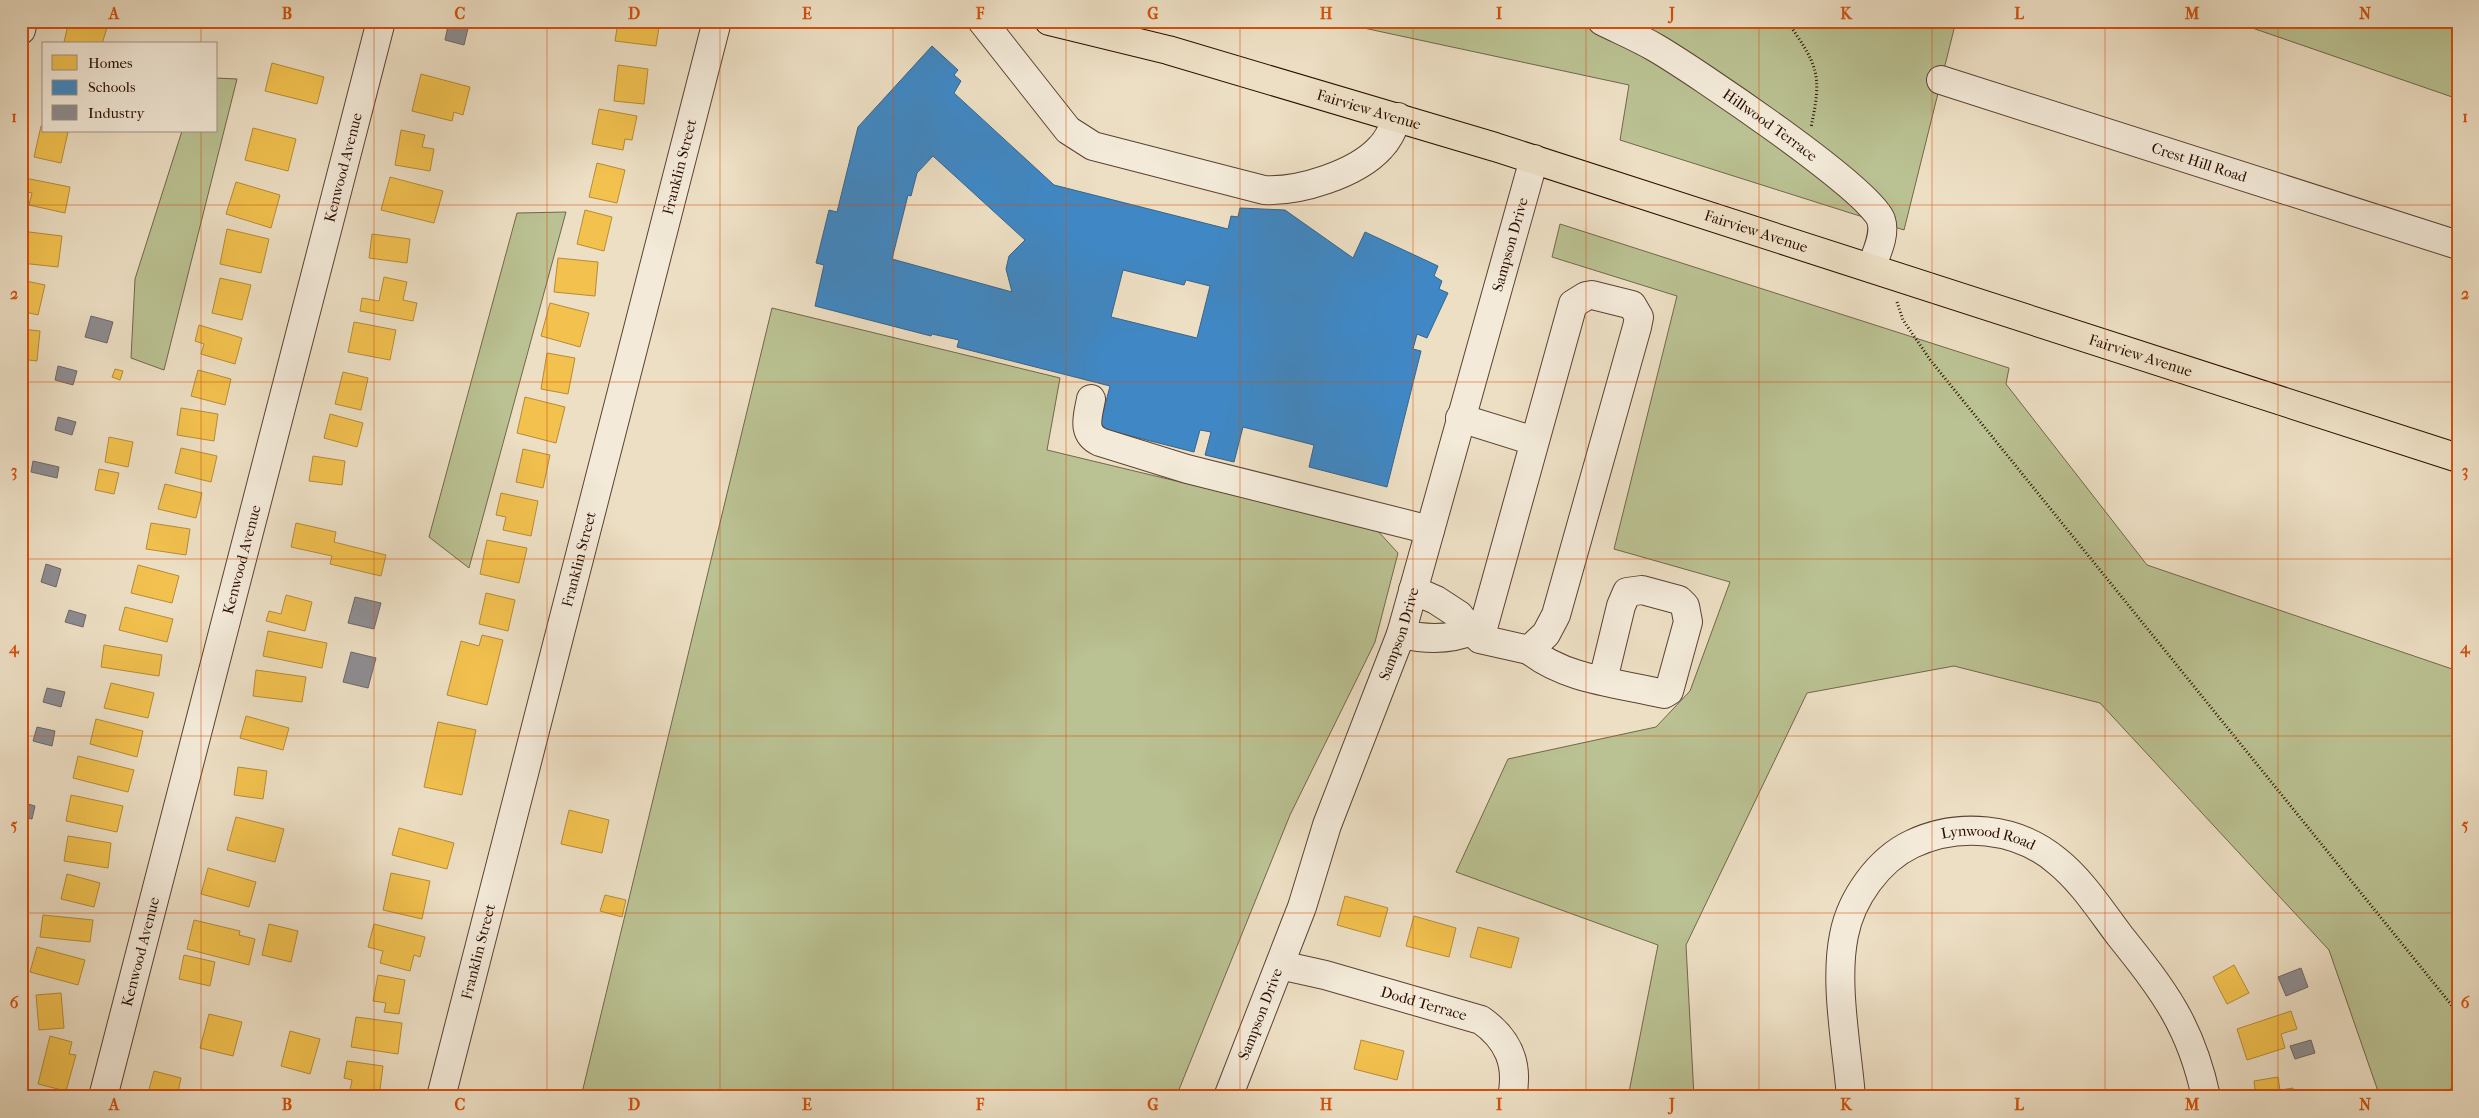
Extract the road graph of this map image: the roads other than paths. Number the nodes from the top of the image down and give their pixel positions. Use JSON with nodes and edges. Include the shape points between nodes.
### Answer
{"nodes":[{"id":1,"x":24,"y":21,"type":"edge"},
{"id":2,"x":380,"y":21,"type":"edge"},
{"id":3,"x":717,"y":21,"type":"edge"},
{"id":4,"x":982,"y":21,"type":"edge"},
{"id":5,"x":1050,"y":21,"type":"edge"},
{"id":6,"x":1602,"y":21,"type":"edge"},
{"id":7,"x":21,"y":30,"type":"edge"},
{"id":8,"x":1941,"y":80,"type":"dead end"},
{"id":9,"x":1398,"y":117,"type":"junction"},
{"id":10,"x":1534,"y":159,"type":"junction"},
{"id":11,"x":2458,"y":245,"type":"edge"},
{"id":12,"x":1880,"y":271,"type":"junction"},
{"id":13,"x":1090,"y":399,"type":"dead end"},
{"id":14,"x":1460,"y":418,"type":"junction"},
{"id":15,"x":1534,"y":441,"type":"junction"},
{"id":16,"x":2458,"y":458,"type":"edge"},
{"id":17,"x":1430,"y":530,"type":"junction"},
{"id":18,"x":1413,"y":590,"type":"junction"},
{"id":19,"x":1400,"y":634,"type":"junction"},
{"id":20,"x":1476,"y":635,"type":"junction"},
{"id":21,"x":1529,"y":650,"type":"junction"},
{"id":22,"x":1603,"y":680,"type":"dead end"},
{"id":23,"x":1280,"y":965,"type":"junction"},
{"id":24,"x":103,"y":1097,"type":"edge"},
{"id":25,"x":441,"y":1097,"type":"edge"},
{"id":26,"x":1228,"y":1097,"type":"edge"},
{"id":27,"x":1512,"y":1097,"type":"edge"},
{"id":28,"x":1851,"y":1097,"type":"edge"},
{"id":29,"x":2206,"y":1097,"type":"edge"}],
"edges":[{"from":1,"to":7,"type":"street"},
{"from":2,"to":24,"type":"street","name":"Kenwood Avenue"},
{"from":3,"to":25,"type":"street","name":"Franklin Street"},
{"from":4,"to":9,"type":"street","via":[[1068,130],[1093,146],[1264,190],[1293,190],[1364,161],[1382,147]]},
{"from":5,"to":9,"type":"main road","name":"Fairview Avenue","via":[[1168,50]]},
{"from":6,"to":12,"type":"street","name":"Hillwood Terrace","via":[[1656,48],[1756,116],[1872,205],[1878,212],[1882,228]]},
{"from":8,"to":11,"type":"street","name":"Crest Hill Road"},
{"from":9,"to":10,"type":"main road","name":"Fairview Avenue"},
{"from":10,"to":12,"type":"main road","name":"Fairview Avenue"},
{"from":10,"to":14,"type":"street","name":"Sampson Drive"},
{"from":12,"to":16,"type":"main road","name":"Fairview Avenue"},
{"from":13,"to":17,"type":"street","via":[[1086,424],[1088,432],[1100,442],[1187,469]]},
{"from":14,"to":15,"type":"street"},
{"from":14,"to":17,"type":"street","name":"Sampson Drive"},
{"from":15,"to":20,"type":"street"},
{"from":15,"to":21,"type":"street","via":[[1573,304],[1592,295],[1632,305],[1638,317],[1637,327],[1556,615],[1546,634]]},
{"from":17,"to":18,"type":"street","name":"Sampson Drive"},
{"from":18,"to":19,"type":"street","name":"Sampson Drive"},
{"from":18,"to":20,"type":"street","via":[[1459,614]]},
{"from":19,"to":20,"type":"street","via":[[1417,638]]},
{"from":19,"to":23,"type":"street","name":"Sampson Drive","via":[[1326,825],[1302,907]]},
{"from":20,"to":21,"type":"street"},
{"from":21,"to":22,"type":"street","via":[[1552,667]]},
{"from":23,"to":26,"type":"street","name":"Sampson Drive"},
{"from":23,"to":27,"type":"street","name":"Dodd Terrace","via":[[1481,1020],[1498,1034],[1512,1056],[1515,1081]]},
{"from":28,"to":29,"type":"street","name":"Lynwood Road","via":[[1840,972],[1842,943],[1850,914],[1868,882],[1893,856],[1921,840],[1968,830],[2002,834],[2034,846],[2058,861],[2165,994],[2193,1048]]}]}
